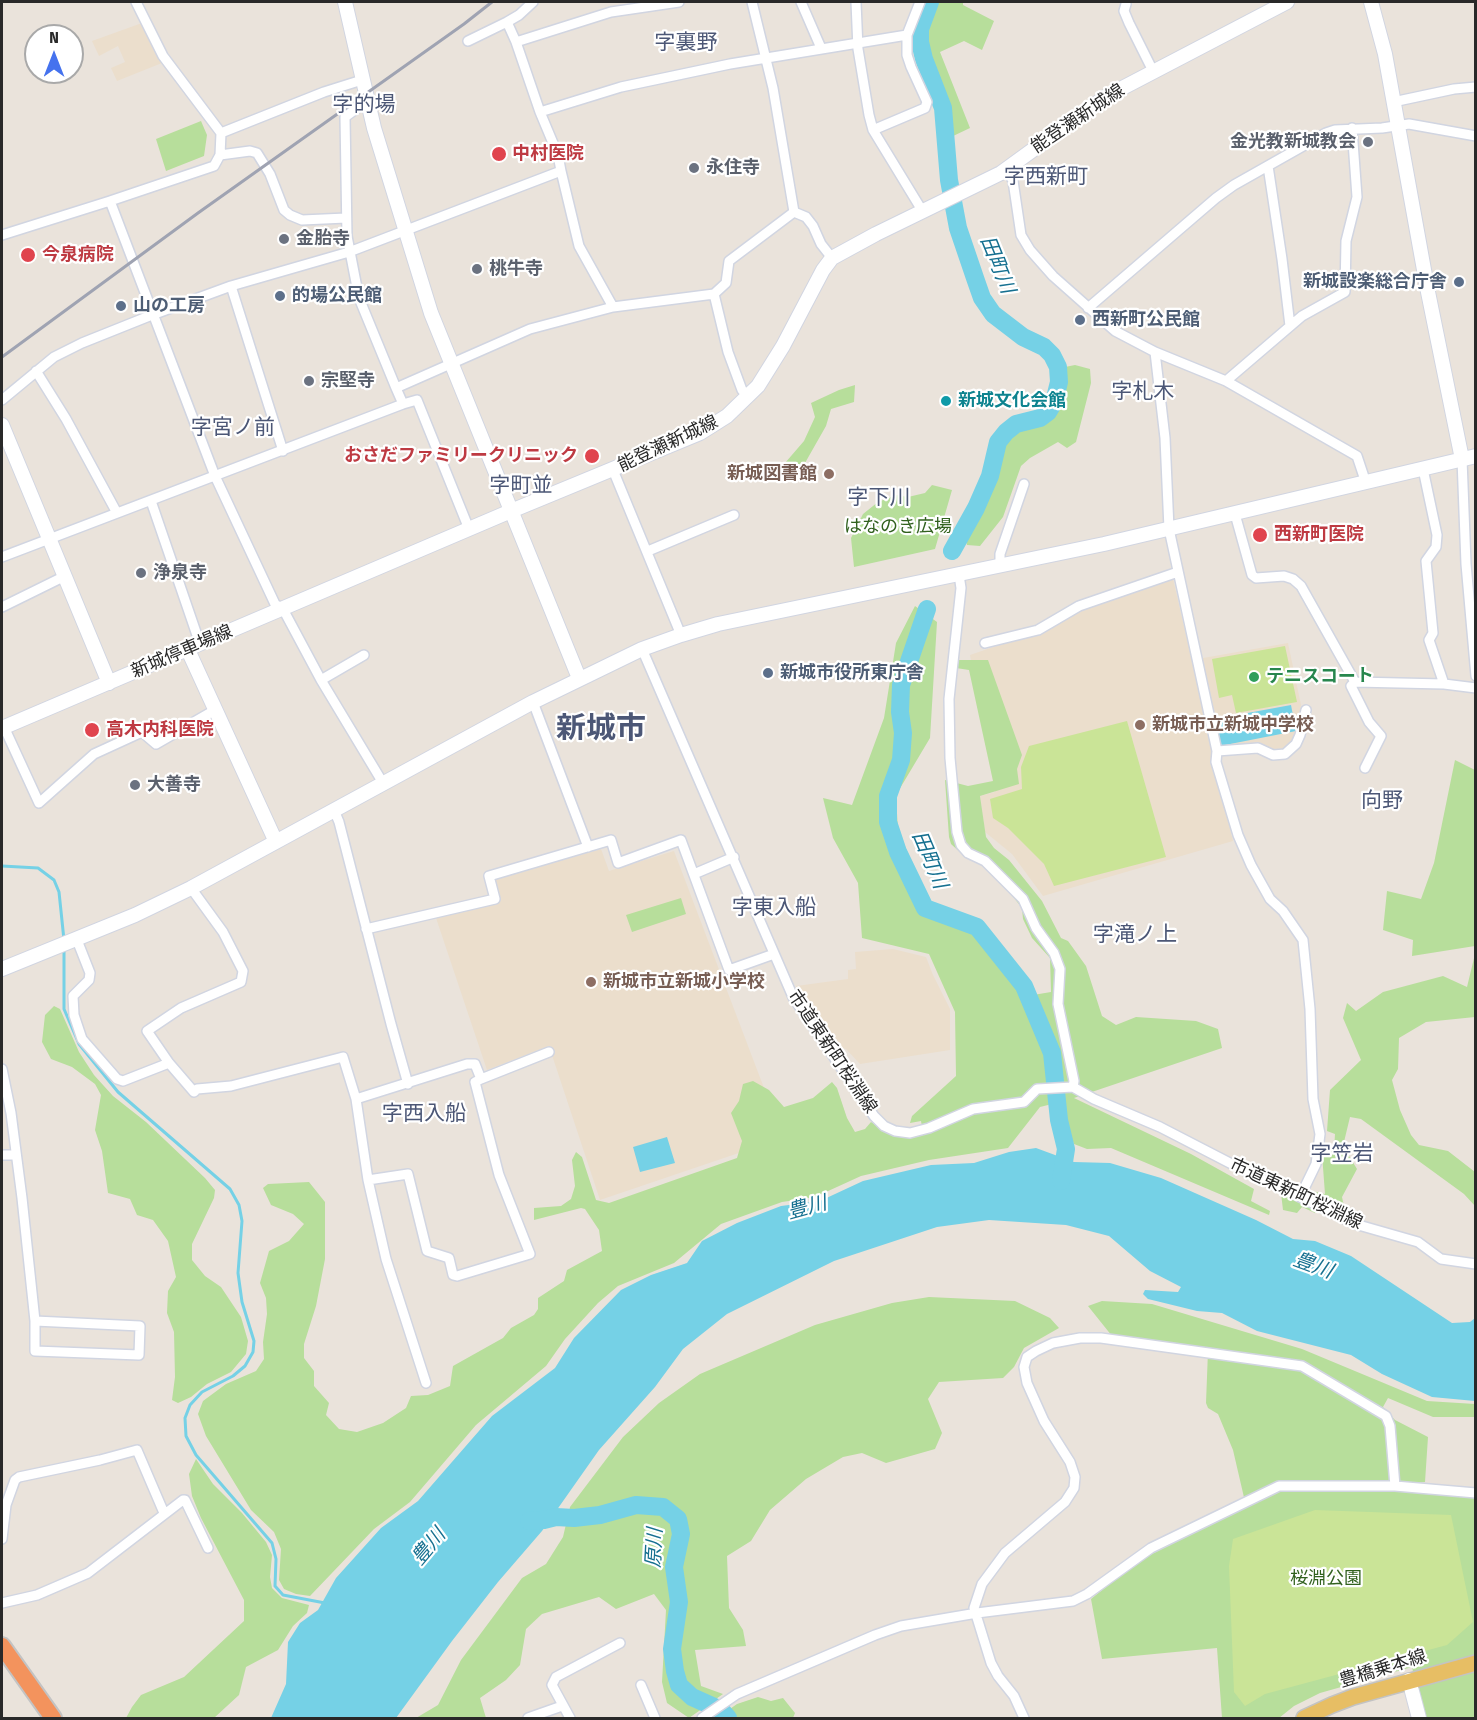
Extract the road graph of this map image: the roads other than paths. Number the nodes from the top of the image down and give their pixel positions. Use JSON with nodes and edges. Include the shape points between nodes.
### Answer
{"nodes":[{"id":1,"x":136,"y":2,"type":"edge"},
{"id":2,"x":345,"y":2,"type":"edge"},
{"id":3,"x":533,"y":2,"type":"edge"},
{"id":4,"x":679,"y":2,"type":"edge"},
{"id":5,"x":752,"y":2,"type":"edge"},
{"id":6,"x":801,"y":2,"type":"edge"},
{"id":7,"x":856,"y":2,"type":"edge"},
{"id":8,"x":920,"y":2,"type":"edge"},
{"id":9,"x":1127,"y":2,"type":"edge"},
{"id":10,"x":1287,"y":2,"type":"edge"},
{"id":11,"x":1371,"y":2,"type":"edge"},
{"id":12,"x":640,"y":5,"type":"edge"},
{"id":13,"x":507,"y":22,"type":"junction"},
{"id":14,"x":907,"y":35,"type":"junction"},
{"id":15,"x":468,"y":41,"type":"dead end"},
{"id":16,"x":516,"y":42,"type":"junction"},
{"id":17,"x":857,"y":42,"type":"junction"},
{"id":18,"x":821,"y":48,"type":"junction"},
{"id":19,"x":765,"y":58,"type":"junction"},
{"id":20,"x":1153,"y":72,"type":"junction"},
{"id":21,"x":362,"y":80,"type":"junction"},
{"id":22,"x":1476,"y":87,"type":"edge"},
{"id":23,"x":367,"y":101,"type":"junction"},
{"id":24,"x":1393,"y":102,"type":"junction"},
{"id":25,"x":540,"y":112,"type":"junction"},
{"id":26,"x":1398,"y":125,"type":"junction"},
{"id":27,"x":1352,"y":128,"type":"junction"},
{"id":28,"x":873,"y":129,"type":"junction"},
{"id":29,"x":220,"y":133,"type":"junction"},
{"id":30,"x":1476,"y":136,"type":"edge"},
{"id":31,"x":220,"y":155,"type":"junction"},
{"id":32,"x":1268,"y":166,"type":"junction"},
{"id":33,"x":1007,"y":169,"type":"junction"},
{"id":34,"x":561,"y":171,"type":"junction"},
{"id":35,"x":110,"y":201,"type":"junction"},
{"id":36,"x":794,"y":212,"type":"junction"},
{"id":37,"x":923,"y":212,"type":"junction"},
{"id":38,"x":346,"y":218,"type":"junction"},
{"id":39,"x":405,"y":232,"type":"junction"},
{"id":40,"x":2,"y":233,"type":"edge"},
{"id":41,"x":349,"y":252,"type":"junction"},
{"id":42,"x":832,"y":258,"type":"junction"},
{"id":43,"x":231,"y":286,"type":"junction"},
{"id":44,"x":714,"y":294,"type":"junction"},
{"id":45,"x":613,"y":308,"type":"junction"},
{"id":46,"x":1088,"y":308,"type":"junction"},
{"id":47,"x":152,"y":315,"type":"junction"},
{"id":48,"x":1290,"y":326,"type":"junction"},
{"id":49,"x":1155,"y":352,"type":"junction"},
{"id":50,"x":451,"y":363,"type":"junction"},
{"id":51,"x":36,"y":371,"type":"junction"},
{"id":52,"x":1226,"y":381,"type":"junction"},
{"id":53,"x":396,"y":388,"type":"junction"},
{"id":54,"x":749,"y":396,"type":"junction"},
{"id":55,"x":2,"y":400,"type":"edge"},
{"id":56,"x":403,"y":404,"type":"junction"},
{"id":57,"x":2,"y":425,"type":"edge"},
{"id":58,"x":283,"y":451,"type":"junction"},
{"id":59,"x":1469,"y":458,"type":"edge"},
{"id":60,"x":1423,"y":469,"type":"junction"},
{"id":61,"x":613,"y":470,"type":"junction"},
{"id":62,"x":215,"y":476,"type":"junction"},
{"id":63,"x":1366,"y":483,"type":"junction"},
{"id":64,"x":1024,"y":484,"type":"dead end"},
{"id":65,"x":1464,"y":485,"type":"junction"},
{"id":66,"x":1476,"y":488,"type":"edge"},
{"id":67,"x":152,"y":501,"type":"junction"},
{"id":68,"x":511,"y":511,"type":"junction"},
{"id":69,"x":117,"y":513,"type":"junction"},
{"id":70,"x":734,"y":514,"type":"dead end"},
{"id":71,"x":1235,"y":514,"type":"junction"},
{"id":72,"x":469,"y":529,"type":"junction"},
{"id":73,"x":1169,"y":529,"type":"junction"},
{"id":74,"x":50,"y":539,"type":"junction"},
{"id":75,"x":648,"y":551,"type":"junction"},
{"id":76,"x":2,"y":557,"type":"edge"},
{"id":77,"x":1000,"y":567,"type":"junction"},
{"id":78,"x":1178,"y":572,"type":"junction"},
{"id":79,"x":959,"y":575,"type":"junction"},
{"id":80,"x":65,"y":576,"type":"junction"},
{"id":81,"x":2,"y":607,"type":"edge"},
{"id":82,"x":283,"y":609,"type":"junction"},
{"id":83,"x":681,"y":635,"type":"junction"},
{"id":84,"x":985,"y":643,"type":"dead end"},
{"id":85,"x":194,"y":647,"type":"junction"},
{"id":86,"x":642,"y":649,"type":"junction"},
{"id":87,"x":364,"y":655,"type":"dead end"},
{"id":88,"x":1476,"y":676,"type":"edge"},
{"id":89,"x":579,"y":678,"type":"junction"},
{"id":90,"x":321,"y":680,"type":"junction"},
{"id":91,"x":1355,"y":682,"type":"junction"},
{"id":92,"x":109,"y":683,"type":"junction"},
{"id":93,"x":1444,"y":684,"type":"junction"},
{"id":94,"x":1476,"y":688,"type":"edge"},
{"id":95,"x":533,"y":702,"type":"junction"},
{"id":96,"x":215,"y":710,"type":"junction"},
{"id":97,"x":1306,"y":710,"type":"dead end"},
{"id":98,"x":3,"y":728,"type":"edge"},
{"id":99,"x":1217,"y":751,"type":"junction"},
{"id":100,"x":1365,"y":768,"type":"dead end"},
{"id":101,"x":383,"y":783,"type":"junction"},
{"id":102,"x":334,"y":810,"type":"junction"},
{"id":103,"x":276,"y":842,"type":"junction"},
{"id":104,"x":588,"y":847,"type":"junction"},
{"id":105,"x":734,"y":857,"type":"junction"},
{"id":106,"x":694,"y":874,"type":"junction"},
{"id":107,"x":191,"y":888,"type":"junction"},
{"id":108,"x":366,"y":929,"type":"junction"},
{"id":109,"x":68,"y":943,"type":"junction"},
{"id":110,"x":774,"y":954,"type":"junction"},
{"id":111,"x":2,"y":969,"type":"edge"},
{"id":112,"x":549,"y":1052,"type":"dead end"},
{"id":113,"x":169,"y":1064,"type":"junction"},
{"id":114,"x":2,"y":1069,"type":"edge"},
{"id":115,"x":481,"y":1078,"type":"junction"},
{"id":116,"x":408,"y":1083,"type":"junction"},
{"id":117,"x":1073,"y":1087,"type":"junction"},
{"id":118,"x":356,"y":1099,"type":"junction"},
{"id":119,"x":2,"y":1155,"type":"edge"},
{"id":120,"x":15,"y":1155,"type":"junction"},
{"id":121,"x":368,"y":1180,"type":"junction"},
{"id":122,"x":1300,"y":1197,"type":"junction"},
{"id":123,"x":1476,"y":1264,"type":"edge"},
{"id":124,"x":35,"y":1321,"type":"junction"},
{"id":125,"x":426,"y":1383,"type":"dead end"},
{"id":126,"x":1395,"y":1486,"type":"junction"},
{"id":127,"x":1476,"y":1493,"type":"edge"},
{"id":128,"x":164,"y":1513,"type":"junction"},
{"id":129,"x":2,"y":1539,"type":"edge"},
{"id":130,"x":208,"y":1548,"type":"dead end"},
{"id":131,"x":2,"y":1603,"type":"edge"},
{"id":132,"x":976,"y":1614,"type":"junction"},
{"id":133,"x":620,"y":1643,"type":"dead end"},
{"id":134,"x":2,"y":1646,"type":"edge"},
{"id":135,"x":1476,"y":1663,"type":"edge"},
{"id":136,"x":1409,"y":1680,"type":"junction"},
{"id":137,"x":641,"y":1685,"type":"dead end"},
{"id":138,"x":562,"y":1706,"type":"junction"},
{"id":139,"x":703,"y":1718,"type":"edge"},
{"id":140,"x":53,"y":1719,"type":"edge"},
{"id":141,"x":528,"y":1719,"type":"edge"},
{"id":142,"x":570,"y":1719,"type":"edge"},
{"id":143,"x":655,"y":1719,"type":"edge"},
{"id":144,"x":1024,"y":1719,"type":"edge"},
{"id":145,"x":1304,"y":1719,"type":"edge"},
{"id":146,"x":1419,"y":1719,"type":"edge"}],
"edges":[{"from":1,"to":29,"type":"street","via":[[163,56]]},
{"from":2,"to":21,"type":"street"},
{"from":3,"to":13,"type":"street"},
{"from":4,"to":12,"type":"street"},
{"from":5,"to":19,"type":"street"},
{"from":6,"to":18,"type":"street"},
{"from":7,"to":17,"type":"street"},
{"from":8,"to":14,"type":"street"},
{"from":9,"to":20,"type":"street","via":[[1124,11]]},
{"from":10,"to":20,"type":"street","name":"能登瀬新城線"},
{"from":11,"to":24,"type":"street"},
{"from":12,"to":16,"type":"street"},
{"from":13,"to":15,"type":"street"},
{"from":13,"to":16,"type":"street"},
{"from":14,"to":17,"type":"street"},
{"from":14,"to":28,"type":"street","via":[[907,55],[927,102],[925,108]]},
{"from":16,"to":25,"type":"street"},
{"from":17,"to":18,"type":"street"},
{"from":17,"to":28,"type":"street"},
{"from":18,"to":19,"type":"street"},
{"from":19,"to":25,"type":"street","via":[[621,87]]},
{"from":19,"to":36,"type":"street"},
{"from":20,"to":33,"type":"street","name":"能登瀬新城線","via":[[1107,96]]},
{"from":21,"to":23,"type":"street"},
{"from":21,"to":29,"type":"street"},
{"from":22,"to":24,"type":"street"},
{"from":23,"to":38,"type":"street","via":[[345,117]]},
{"from":23,"to":39,"type":"street"},
{"from":24,"to":26,"type":"street"},
{"from":25,"to":34,"type":"street"},
{"from":26,"to":27,"type":"street"},
{"from":26,"to":30,"type":"street","via":[[1427,126]]},
{"from":26,"to":59,"type":"street","via":[[1428,292]]},
{"from":27,"to":32,"type":"street","via":[[1326,133]]},
{"from":27,"to":48,"type":"street","via":[[1357,198],[1346,241],[1345,292]]},
{"from":28,"to":37,"type":"street"},
{"from":29,"to":31,"type":"street"},
{"from":31,"to":35,"type":"street","via":[[214,166]]},
{"from":31,"to":38,"type":"street","via":[[257,153],[290,215],[302,220]]},
{"from":32,"to":46,"type":"street","via":[[1216,198]]},
{"from":32,"to":48,"type":"street"},
{"from":33,"to":37,"type":"street","name":"能登瀬新城線"},
{"from":33,"to":46,"type":"street","via":[[1013,181],[1021,235],[1053,276]]},
{"from":34,"to":39,"type":"street"},
{"from":34,"to":45,"type":"street","via":[[579,246]]},
{"from":35,"to":40,"type":"street"},
{"from":35,"to":47,"type":"street"},
{"from":36,"to":42,"type":"street","via":[[806,217]]},
{"from":36,"to":44,"type":"street","via":[[729,261],[726,283]]},
{"from":37,"to":42,"type":"street","name":"能登瀬新城線"},
{"from":38,"to":41,"type":"street"},
{"from":39,"to":41,"type":"street"},
{"from":39,"to":50,"type":"street"},
{"from":41,"to":43,"type":"street"},
{"from":41,"to":53,"type":"street","via":[[359,298]]},
{"from":42,"to":54,"type":"street","name":"能登瀬新城線","via":[[767,372]]},
{"from":43,"to":47,"type":"street"},
{"from":43,"to":58,"type":"street"},
{"from":44,"to":45,"type":"street"},
{"from":44,"to":54,"type":"street","via":[[728,352],[742,390]]},
{"from":45,"to":50,"type":"street","via":[[530,329]]},
{"from":46,"to":49,"type":"street","via":[[1115,331]]},
{"from":47,"to":51,"type":"street","via":[[82,343]]},
{"from":47,"to":62,"type":"street"},
{"from":48,"to":52,"type":"street"},
{"from":49,"to":52,"type":"street"},
{"from":49,"to":73,"type":"street","via":[[1165,438]]},
{"from":50,"to":53,"type":"street"},
{"from":50,"to":68,"type":"street"},
{"from":51,"to":55,"type":"street"},
{"from":51,"to":69,"type":"street"},
{"from":52,"to":63,"type":"street","via":[[1357,456]]},
{"from":53,"to":56,"type":"street"},
{"from":54,"to":61,"type":"street","name":"能登瀬新城線","via":[[700,433]]},
{"from":56,"to":58,"type":"street"},
{"from":56,"to":72,"type":"street","via":[[417,400]]},
{"from":57,"to":74,"type":"street","name":"新城停車場線"},
{"from":58,"to":62,"type":"street"},
{"from":59,"to":60,"type":"street"},
{"from":59,"to":65,"type":"street"},
{"from":60,"to":63,"type":"street"},
{"from":60,"to":93,"type":"street","via":[[1437,535],[1436,547],[1426,561],[1433,633],[1429,640]]},
{"from":61,"to":68,"type":"street","name":"能登瀬新城線"},
{"from":61,"to":75,"type":"street"},
{"from":62,"to":67,"type":"street"},
{"from":62,"to":82,"type":"street","via":[[275,604]]},
{"from":63,"to":71,"type":"street"},
{"from":64,"to":77,"type":"street","via":[[1000,554]]},
{"from":65,"to":66,"type":"street"},
{"from":65,"to":88,"type":"street"},
{"from":67,"to":69,"type":"street"},
{"from":67,"to":85,"type":"street"},
{"from":68,"to":72,"type":"street","name":"新城停車場線"},
{"from":68,"to":89,"type":"street"},
{"from":69,"to":74,"type":"street"},
{"from":70,"to":75,"type":"street"},
{"from":71,"to":73,"type":"street"},
{"from":71,"to":91,"type":"street","via":[[1252,575],[1284,576],[1301,586]]},
{"from":72,"to":82,"type":"street","name":"新城停車場線"},
{"from":73,"to":77,"type":"street"},
{"from":73,"to":78,"type":"street"},
{"from":74,"to":76,"type":"street"},
{"from":74,"to":80,"type":"street","name":"新城停車場線"},
{"from":75,"to":83,"type":"street"},
{"from":77,"to":79,"type":"street"},
{"from":78,"to":84,"type":"street","via":[[1078,606],[1038,630]]},
{"from":78,"to":99,"type":"street"},
{"from":79,"to":83,"type":"street"},
{"from":79,"to":117,"type":"street","via":[[961,588],[949,699],[957,832],[961,845],[1002,875],[1023,899],[1036,928],[1054,953],[1060,969],[1058,1004]]},
{"from":80,"to":81,"type":"street"},
{"from":80,"to":92,"type":"street","name":"新城停車場線"},
{"from":82,"to":85,"type":"street","name":"新城停車場線"},
{"from":82,"to":90,"type":"street"},
{"from":83,"to":86,"type":"street"},
{"from":85,"to":92,"type":"street","name":"新城停車場線"},
{"from":85,"to":96,"type":"street"},
{"from":86,"to":89,"type":"street"},
{"from":86,"to":105,"type":"street","name":"市道東新町桜淵線"},
{"from":87,"to":90,"type":"street"},
{"from":89,"to":95,"type":"street"},
{"from":90,"to":101,"type":"street"},
{"from":91,"to":93,"type":"street"},
{"from":91,"to":100,"type":"street","via":[[1351,686],[1369,722],[1381,736]]},
{"from":92,"to":98,"type":"street"},
{"from":93,"to":94,"type":"street"},
{"from":95,"to":101,"type":"street"},
{"from":95,"to":104,"type":"street"},
{"from":96,"to":98,"type":"street","via":[[156,744],[142,732],[94,754],[39,803]]},
{"from":96,"to":103,"type":"street"},
{"from":97,"to":99,"type":"street","via":[[1296,744],[1286,754],[1274,755],[1258,748]]},
{"from":99,"to":122,"type":"street","via":[[1216,762],[1229,808],[1251,865],[1270,899],[1303,940],[1313,1099],[1320,1134],[1316,1164]]},
{"from":101,"to":102,"type":"street"},
{"from":102,"to":103,"type":"street"},
{"from":102,"to":108,"type":"street"},
{"from":103,"to":107,"type":"street"},
{"from":104,"to":106,"type":"street","via":[[611,840],[618,863],[681,840]]},
{"from":104,"to":108,"type":"street","via":[[489,876],[495,899]]},
{"from":105,"to":106,"type":"street"},
{"from":105,"to":110,"type":"street","name":"市道東新町桜淵線"},
{"from":106,"to":110,"type":"street","via":[[729,970]]},
{"from":107,"to":109,"type":"street"},
{"from":107,"to":113,"type":"street","via":[[223,932],[243,971],[241,982],[181,1008],[147,1031]]},
{"from":108,"to":116,"type":"street"},
{"from":109,"to":111,"type":"street"},
{"from":109,"to":113,"type":"street","via":[[90,973],[89,980],[73,996],[82,1039],[117,1080]]},
{"from":110,"to":117,"type":"street","name":"市道東新町桜淵線","via":[[793,997],[874,1116],[895,1131],[910,1133],[973,1109],[1024,1102],[1033,1091]]},
{"from":112,"to":115,"type":"street"},
{"from":113,"to":118,"type":"street","via":[[194,1092],[343,1057]]},
{"from":114,"to":120,"type":"street"},
{"from":115,"to":116,"type":"street","via":[[476,1064],[467,1064]]},
{"from":115,"to":121,"type":"street","via":[[475,1082],[499,1174],[530,1254],[453,1275],[449,1258],[427,1251],[408,1174]]},
{"from":116,"to":118,"type":"street"},
{"from":117,"to":122,"type":"street","name":"市道東新町桜淵線"},
{"from":118,"to":121,"type":"street"},
{"from":119,"to":120,"type":"street"},
{"from":120,"to":124,"type":"street"},
{"from":121,"to":125,"type":"street","via":[[386,1259]]},
{"from":122,"to":123,"type":"street","name":"市道東新町桜淵線","via":[[1355,1224],[1418,1242],[1441,1259]]},
{"from":124,"to":124,"type":"street","via":[[140,1326],[139,1355],[35,1351]]},
{"from":126,"to":127,"type":"street"},
{"from":126,"to":132,"type":"street","via":[[1279,1486],[1151,1548],[1073,1601]]},
{"from":126,"to":132,"type":"street","via":[[1386,1416],[1302,1366],[1101,1338],[1053,1343],[1027,1357],[1024,1367],[1044,1421],[1070,1462],[1074,1488],[1065,1502],[1005,1553],[990,1572],[975,1602]]},
{"from":128,"to":129,"type":"street","via":[[137,1450],[19,1477],[6,1505]]},
{"from":128,"to":130,"type":"street","via":[[185,1500]]},
{"from":128,"to":131,"type":"street","via":[[88,1573],[37,1595]]},
{"from":132,"to":139,"type":"street","via":[[901,1626],[875,1635],[738,1694]]},
{"from":132,"to":144,"type":"street","via":[[992,1663]]},
{"from":133,"to":138,"type":"street","via":[[556,1677],[552,1685]]},
{"from":134,"to":140,"type":"highway"},
{"from":135,"to":136,"type":"main road","name":"豊橋乗本線"},
{"from":136,"to":145,"type":"main road","name":"豊橋乗本線","via":[[1332,1705]]},
{"from":136,"to":146,"type":"street"},
{"from":137,"to":143,"type":"street"},
{"from":138,"to":141,"type":"street"},
{"from":138,"to":142,"type":"street"}]}
